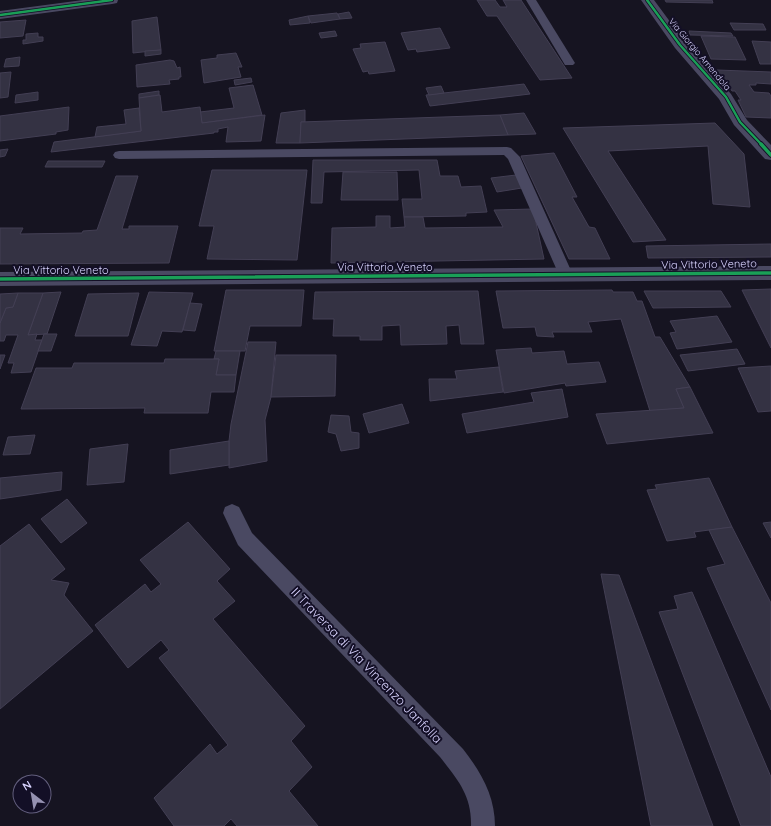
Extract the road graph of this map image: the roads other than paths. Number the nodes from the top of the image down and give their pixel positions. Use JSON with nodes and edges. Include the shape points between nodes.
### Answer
{"nodes":[{"id":1,"x":112,"y":0,"type":"edge"},
{"id":2,"x":530,"y":0,"type":"edge"},
{"id":3,"x":647,"y":0,"type":"edge"},
{"id":4,"x":0,"y":15,"type":"edge"},
{"id":5,"x":569,"y":63,"type":"dead end"},
{"id":6,"x":119,"y":155,"type":"dead end"},
{"id":7,"x":771,"y":155,"type":"edge"},
{"id":8,"x":771,"y":273,"type":"edge"},
{"id":9,"x":566,"y":275,"type":"junction"},
{"id":10,"x":0,"y":279,"type":"edge"},
{"id":11,"x":232,"y":513,"type":"dead end"},
{"id":12,"x":482,"y":826,"type":"edge"}],
"edges":[{"from":1,"to":4,"type":"street"},
{"from":2,"to":5,"type":"lane"},
{"from":3,"to":7,"type":"street","name":"Via Giorgio Amendola","via":[[685,50],[726,97],[740,122]]},
{"from":6,"to":9,"type":"lane","via":[[507,151],[514,156]]},
{"from":8,"to":9,"type":"street","name":"Via Vittorio Veneto"},
{"from":9,"to":10,"type":"street","name":"Via Vittorio Veneto"},
{"from":11,"to":12,"type":"lane","name":"II Traversa di Via Vincenzo Janfolla","via":[[245,539],[448,749],[471,778],[478,793],[482,807]]}]}
